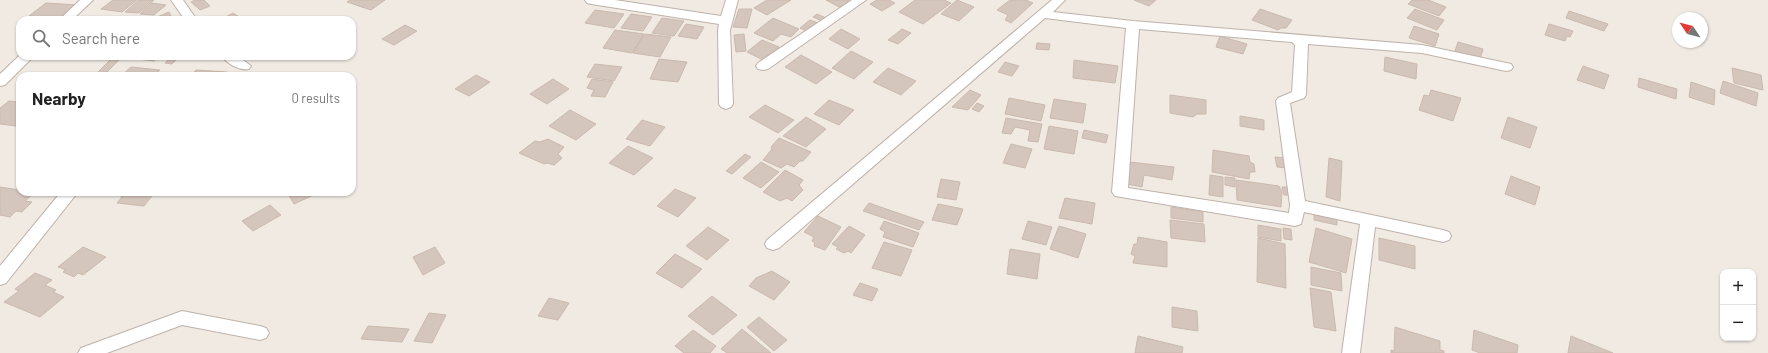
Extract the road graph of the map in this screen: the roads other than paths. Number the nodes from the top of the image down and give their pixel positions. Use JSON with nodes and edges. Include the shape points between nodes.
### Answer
{"nodes":[{"id":1,"x":87,"y":0,"type":"edge"},
{"id":2,"x":177,"y":0,"type":"edge"},
{"id":3,"x":592,"y":0,"type":"edge"},
{"id":4,"x":732,"y":0,"type":"edge"},
{"id":5,"x":860,"y":0,"type":"edge"},
{"id":6,"x":1059,"y":0,"type":"edge"},
{"id":7,"x":1042,"y":14,"type":"junction"},
{"id":8,"x":69,"y":16,"type":"edge"},
{"id":9,"x":188,"y":16,"type":"edge"},
{"id":10,"x":726,"y":20,"type":"junction"},
{"id":11,"x":1133,"y":25,"type":"junction"},
{"id":12,"x":1296,"y":39,"type":"junction"},
{"id":13,"x":22,"y":60,"type":"edge"},
{"id":14,"x":235,"y":60,"type":"edge"},
{"id":15,"x":244,"y":66,"type":"dead end"},
{"id":16,"x":763,"y":66,"type":"dead end"},
{"id":17,"x":1506,"y":67,"type":"dead end"},
{"id":18,"x":3,"y":75,"type":"edge"},
{"id":19,"x":726,"y":104,"type":"dead end"},
{"id":20,"x":67,"y":196,"type":"edge"},
{"id":21,"x":1298,"y":205,"type":"junction"},
{"id":22,"x":1368,"y":220,"type":"junction"},
{"id":23,"x":1443,"y":236,"type":"dead end"},
{"id":24,"x":773,"y":244,"type":"dead end"},
{"id":25,"x":0,"y":278,"type":"edge"},
{"id":26,"x":260,"y":333,"type":"dead end"},
{"id":27,"x":87,"y":353,"type":"edge"},
{"id":28,"x":1351,"y":353,"type":"edge"}],
"edges":[{"from":1,"to":8,"type":"street"},
{"from":2,"to":9,"type":"street"},
{"from":3,"to":10,"type":"street"},
{"from":4,"to":10,"type":"street"},
{"from":5,"to":16,"type":"street"},
{"from":6,"to":7,"type":"street"},
{"from":7,"to":11,"type":"street"},
{"from":7,"to":24,"type":"street"},
{"from":10,"to":19,"type":"street"},
{"from":11,"to":12,"type":"street"},
{"from":11,"to":21,"type":"street","via":[[1120,192],[1295,220]]},
{"from":12,"to":17,"type":"street","via":[[1422,49]]},
{"from":12,"to":21,"type":"street","via":[[1302,43],[1299,95],[1283,101]]},
{"from":13,"to":18,"type":"street"},
{"from":14,"to":15,"type":"street"},
{"from":20,"to":25,"type":"street"},
{"from":21,"to":22,"type":"street"},
{"from":22,"to":23,"type":"street"},
{"from":22,"to":28,"type":"street"},
{"from":26,"to":27,"type":"street","via":[[182,318]]}]}
